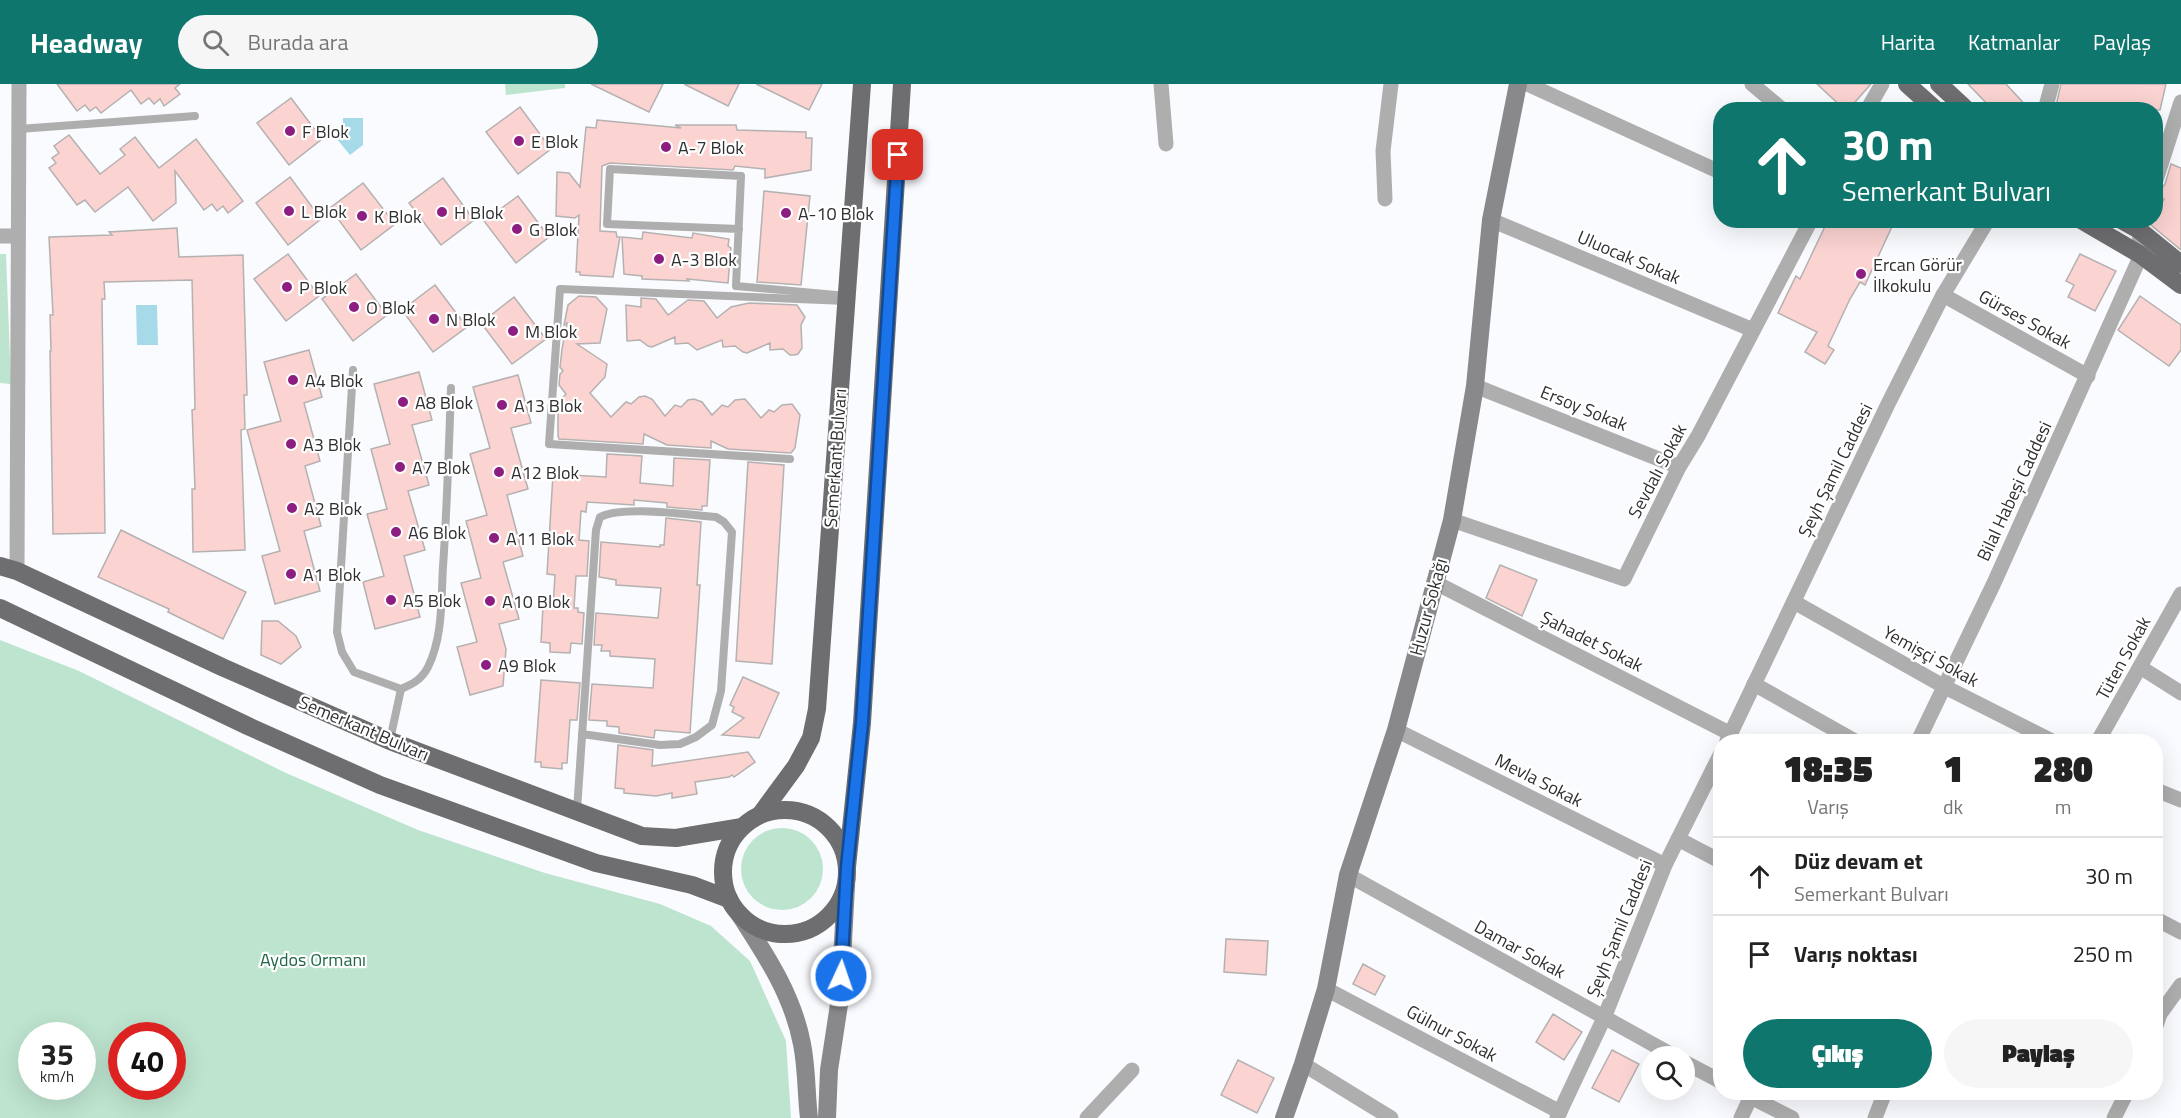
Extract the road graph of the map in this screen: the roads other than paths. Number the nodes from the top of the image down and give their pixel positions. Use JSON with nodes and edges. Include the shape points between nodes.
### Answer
{"nodes":[{"id":1,"x":19,"y":84,"type":"edge"},
{"id":2,"x":862,"y":84,"type":"edge"},
{"id":3,"x":902,"y":84,"type":"edge"},
{"id":4,"x":1161,"y":84,"type":"edge"},
{"id":5,"x":1391,"y":84,"type":"edge"},
{"id":6,"x":1518,"y":84,"type":"edge"},
{"id":7,"x":1527,"y":84,"type":"edge"},
{"id":8,"x":1752,"y":84,"type":"edge"},
{"id":9,"x":1882,"y":84,"type":"edge"},
{"id":10,"x":1907,"y":84,"type":"edge"},
{"id":11,"x":1939,"y":84,"type":"edge"},
{"id":12,"x":2052,"y":84,"type":"edge"},
{"id":13,"x":1773,"y":102,"type":"edge"},
{"id":14,"x":1872,"y":102,"type":"edge"},
{"id":15,"x":1927,"y":102,"type":"edge"},
{"id":16,"x":1958,"y":102,"type":"edge"},
{"id":17,"x":2047,"y":102,"type":"edge"},
{"id":18,"x":2181,"y":102,"type":"edge"},
{"id":19,"x":195,"y":116,"type":"dead end"},
{"id":20,"x":18,"y":129,"type":"junction"},
{"id":21,"x":1166,"y":144,"type":"dead end"},
{"id":22,"x":2163,"y":158,"type":"edge"},
{"id":23,"x":1713,"y":169,"type":"edge"},
{"id":24,"x":1385,"y":199,"type":"dead end"},
{"id":25,"x":1491,"y":220,"type":"junction"},
{"id":26,"x":1807,"y":228,"type":"edge"},
{"id":27,"x":1983,"y":228,"type":"edge"},
{"id":28,"x":2095,"y":228,"type":"edge"},
{"id":29,"x":2141,"y":228,"type":"edge"},
{"id":30,"x":2144,"y":228,"type":"edge"},
{"id":31,"x":739,"y":229,"type":"junction"},
{"id":32,"x":0,"y":236,"type":"edge"},
{"id":33,"x":18,"y":236,"type":"junction"},
{"id":34,"x":2141,"y":255,"type":"junction"},
{"id":35,"x":2181,"y":264,"type":"edge"},
{"id":36,"x":2181,"y":285,"type":"edge"},
{"id":37,"x":1943,"y":295,"type":"junction"},
{"id":38,"x":847,"y":299,"type":"junction"},
{"id":39,"x":1753,"y":330,"type":"junction"},
{"id":40,"x":353,"y":370,"type":"dead end"},
{"id":41,"x":2088,"y":376,"type":"junction"},
{"id":42,"x":1475,"y":386,"type":"junction"},
{"id":43,"x":451,"y":388,"type":"dead end"},
{"id":44,"x":790,"y":459,"type":"dead end"},
{"id":45,"x":1679,"y":467,"type":"junction"},
{"id":46,"x":1452,"y":520,"type":"junction"},
{"id":47,"x":9,"y":568,"type":"edge"},
{"id":48,"x":1434,"y":582,"type":"junction"},
{"id":49,"x":2181,"y":594,"type":"edge"},
{"id":50,"x":1794,"y":602,"type":"junction"},
{"id":51,"x":0,"y":608,"type":"edge"},
{"id":52,"x":2140,"y":667,"type":"junction"},
{"id":53,"x":1754,"y":684,"type":"junction"},
{"id":54,"x":1945,"y":687,"type":"junction"},
{"id":55,"x":401,"y":689,"type":"junction"},
{"id":56,"x":2181,"y":693,"type":"edge"},
{"id":57,"x":1396,"y":730,"type":"junction"},
{"id":58,"x":582,"y":734,"type":"junction"},
{"id":59,"x":1721,"y":734,"type":"edge"},
{"id":60,"x":1731,"y":734,"type":"edge"},
{"id":61,"x":1843,"y":734,"type":"edge"},
{"id":62,"x":1922,"y":734,"type":"edge"},
{"id":63,"x":2038,"y":734,"type":"edge"},
{"id":64,"x":2102,"y":734,"type":"edge"},
{"id":65,"x":390,"y":741,"type":"junction"},
{"id":66,"x":1713,"y":769,"type":"edge"},
{"id":67,"x":2163,"y":793,"type":"edge"},
{"id":68,"x":2181,"y":801,"type":"edge"},
{"id":69,"x":577,"y":811,"type":"junction"},
{"id":70,"x":760,"y":815,"type":"junction"},
{"id":71,"x":742,"y":827,"type":"junction"},
{"id":72,"x":1678,"y":839,"type":"junction"},
{"id":73,"x":1713,"y":857,"type":"edge"},
{"id":74,"x":1665,"y":865,"type":"junction"},
{"id":75,"x":847,"y":867,"type":"junction"},
{"id":76,"x":1348,"y":875,"type":"junction"},
{"id":77,"x":846,"y":886,"type":"junction"},
{"id":78,"x":729,"y":899,"type":"junction"},
{"id":79,"x":740,"y":915,"type":"junction"},
{"id":80,"x":2163,"y":923,"type":"edge"},
{"id":81,"x":2181,"y":932,"type":"edge"},
{"id":82,"x":2181,"y":984,"type":"edge"},
{"id":83,"x":1326,"y":989,"type":"junction"},
{"id":84,"x":2163,"y":1010,"type":"edge"},
{"id":85,"x":1604,"y":1018,"type":"junction"},
{"id":86,"x":1656,"y":1046,"type":"edge"},
{"id":87,"x":1304,"y":1064,"type":"junction"},
{"id":88,"x":1695,"y":1068,"type":"edge"},
{"id":89,"x":1132,"y":1070,"type":"dead end"},
{"id":90,"x":1713,"y":1077,"type":"edge"},
{"id":91,"x":1746,"y":1100,"type":"edge"},
{"id":92,"x":1759,"y":1100,"type":"edge"},
{"id":93,"x":1882,"y":1100,"type":"edge"},
{"id":94,"x":2123,"y":1100,"type":"edge"},
{"id":95,"x":1559,"y":1115,"type":"edge"},
{"id":96,"x":809,"y":1118,"type":"edge"},
{"id":97,"x":827,"y":1118,"type":"edge"},
{"id":98,"x":1087,"y":1118,"type":"edge"},
{"id":99,"x":1284,"y":1118,"type":"edge"},
{"id":100,"x":1391,"y":1118,"type":"edge"},
{"id":101,"x":1741,"y":1118,"type":"edge"},
{"id":102,"x":1792,"y":1118,"type":"edge"},
{"id":103,"x":1875,"y":1118,"type":"edge"},
{"id":104,"x":2114,"y":1118,"type":"edge"}],
"edges":[{"from":1,"to":20,"type":"street"},
{"from":2,"to":38,"type":"main road","name":"Semerkant Bulvarı"},
{"from":3,"to":75,"type":"main road","via":[[862,723]]},
{"from":4,"to":21,"type":"street"},
{"from":5,"to":24,"type":"street","via":[[1383,151]]},
{"from":6,"to":25,"type":"street","name":"Huzur Sokağı"},
{"from":7,"to":23,"type":"street"},
{"from":8,"to":13,"type":"street"},
{"from":9,"to":14,"type":"street"},
{"from":10,"to":15,"type":"main road"},
{"from":11,"to":16,"type":"main road"},
{"from":12,"to":17,"type":"street"},
{"from":18,"to":22,"type":"street"},
{"from":19,"to":20,"type":"lane"},
{"from":20,"to":33,"type":"street"},
{"from":25,"to":39,"type":"street","name":"Uluocak Sokak"},
{"from":25,"to":42,"type":"street","name":"Huzur Sokağı"},
{"from":26,"to":39,"type":"street","name":"Sevdalı Sokak"},
{"from":27,"to":37,"type":"street","name":"Şeyh Şamil Caddesi"},
{"from":28,"to":34,"type":"main road"},
{"from":29,"to":34,"type":"street"},
{"from":30,"to":35,"type":"main road"},
{"from":31,"to":31,"type":"lane","via":[[741,176],[610,169],[607,224]]},
{"from":31,"to":38,"type":"lane","via":[[736,286]]},
{"from":32,"to":33,"type":"street"},
{"from":33,"to":47,"type":"street"},
{"from":34,"to":36,"type":"main road"},
{"from":34,"to":41,"type":"street","name":"Bilal Habeşi Caddesi"},
{"from":37,"to":41,"type":"street","name":"Gürses Sokak"},
{"from":37,"to":50,"type":"street","name":"Şeyh Şamil Caddesi"},
{"from":38,"to":44,"type":"lane","via":[[560,289],[549,444]]},
{"from":38,"to":70,"type":"main road","name":"Semerkant Bulvarı","via":[[818,709],[811,738],[796,766]]},
{"from":39,"to":45,"type":"street","name":"Sevdalı Sokak"},
{"from":40,"to":55,"type":"lane","via":[[337,632],[342,652],[354,672]]},
{"from":41,"to":54,"type":"street","name":"Bilal Habeşi Caddesi"},
{"from":42,"to":45,"type":"street","name":"Ersoy Sokak"},
{"from":42,"to":46,"type":"street","name":"Huzur Sokağı"},
{"from":43,"to":55,"type":"lane","via":[[436,647],[428,669],[416,683]]},
{"from":45,"to":46,"type":"street","name":"Sevdalı Sokak","via":[[1624,579]]},
{"from":46,"to":48,"type":"street","name":"Huzur Sokağı"},
{"from":47,"to":65,"type":"main road","name":"Semerkant Bulvarı"},
{"from":48,"to":57,"type":"street","name":"Huzur Sokağı"},
{"from":48,"to":59,"type":"street","name":"Şahadet Sokak"},
{"from":49,"to":52,"type":"street","name":"Tüten Sokak"},
{"from":50,"to":53,"type":"street","name":"Şeyh Şamil Caddesi"},
{"from":50,"to":54,"type":"street","name":"Yemişçi Sokak"},
{"from":51,"to":78,"type":"main road","via":[[380,785],[596,863],[692,885]]},
{"from":52,"to":56,"type":"street"},
{"from":52,"to":64,"type":"street","name":"Tüten Sokak"},
{"from":53,"to":60,"type":"street","name":"Şeyh Şamil Caddesi"},
{"from":53,"to":61,"type":"street"},
{"from":54,"to":62,"type":"street","name":"Bilal Habeşi Caddesi"},
{"from":54,"to":63,"type":"street","name":"Yemişçi Sokak"},
{"from":55,"to":65,"type":"lane"},
{"from":57,"to":74,"type":"street","name":"Mevla Sokak"},
{"from":57,"to":76,"type":"street","name":"Huzur Sokağı"},
{"from":58,"to":58,"type":"lane","via":[[600,517],[608,513],[647,512],[716,516],[732,532],[722,691],[712,725],[680,744],[660,745]]},
{"from":58,"to":69,"type":"lane"},
{"from":65,"to":69,"type":"main road","name":"Semerkant Bulvarı"},
{"from":66,"to":72,"type":"street","name":"Şeyh Şamil Caddesi"},
{"from":67,"to":68,"type":"street"},
{"from":69,"to":71,"type":"main road","name":"Semerkant Bulvarı","via":[[642,836],[676,838]]},
{"from":70,"to":71,"type":"main road"},
{"from":70,"to":75,"type":"main road","via":[[779,810],[816,819],[832,832]]},
{"from":71,"to":78,"type":"main road","via":[[730,843],[724,861],[723,880]]},
{"from":72,"to":73,"type":"street"},
{"from":72,"to":74,"type":"street","name":"Şeyh Şamil Caddesi"},
{"from":74,"to":85,"type":"street","name":"Şeyh Şamil Caddesi"},
{"from":75,"to":77,"type":"main road"},
{"from":76,"to":83,"type":"street","name":"Huzur Sokağı"},
{"from":76,"to":85,"type":"street","name":"Damar Sokak"},
{"from":77,"to":79,"type":"main road","via":[[826,919],[801,932],[773,933],[755,927]]},
{"from":77,"to":97,"type":"street","via":[[840,998],[829,1070]]},
{"from":78,"to":79,"type":"main road"},
{"from":79,"to":96,"type":"street","via":[[774,968],[793,1013],[804,1059]]},
{"from":80,"to":81,"type":"street"},
{"from":82,"to":84,"type":"street"},
{"from":83,"to":87,"type":"street","name":"Huzur Sokağı"},
{"from":83,"to":95,"type":"street","name":"Gülnur Sokak"},
{"from":85,"to":86,"type":"street","name":"Damar Sokak"},
{"from":85,"to":95,"type":"street","name":"Şeyh Şamil Caddesi"},
{"from":87,"to":99,"type":"street","name":"Huzur Sokağı"},
{"from":87,"to":100,"type":"street"},
{"from":88,"to":90,"type":"street"},
{"from":89,"to":98,"type":"street"},
{"from":91,"to":101,"type":"street"},
{"from":92,"to":102,"type":"street"},
{"from":93,"to":103,"type":"street"},
{"from":94,"to":104,"type":"street"}]}
